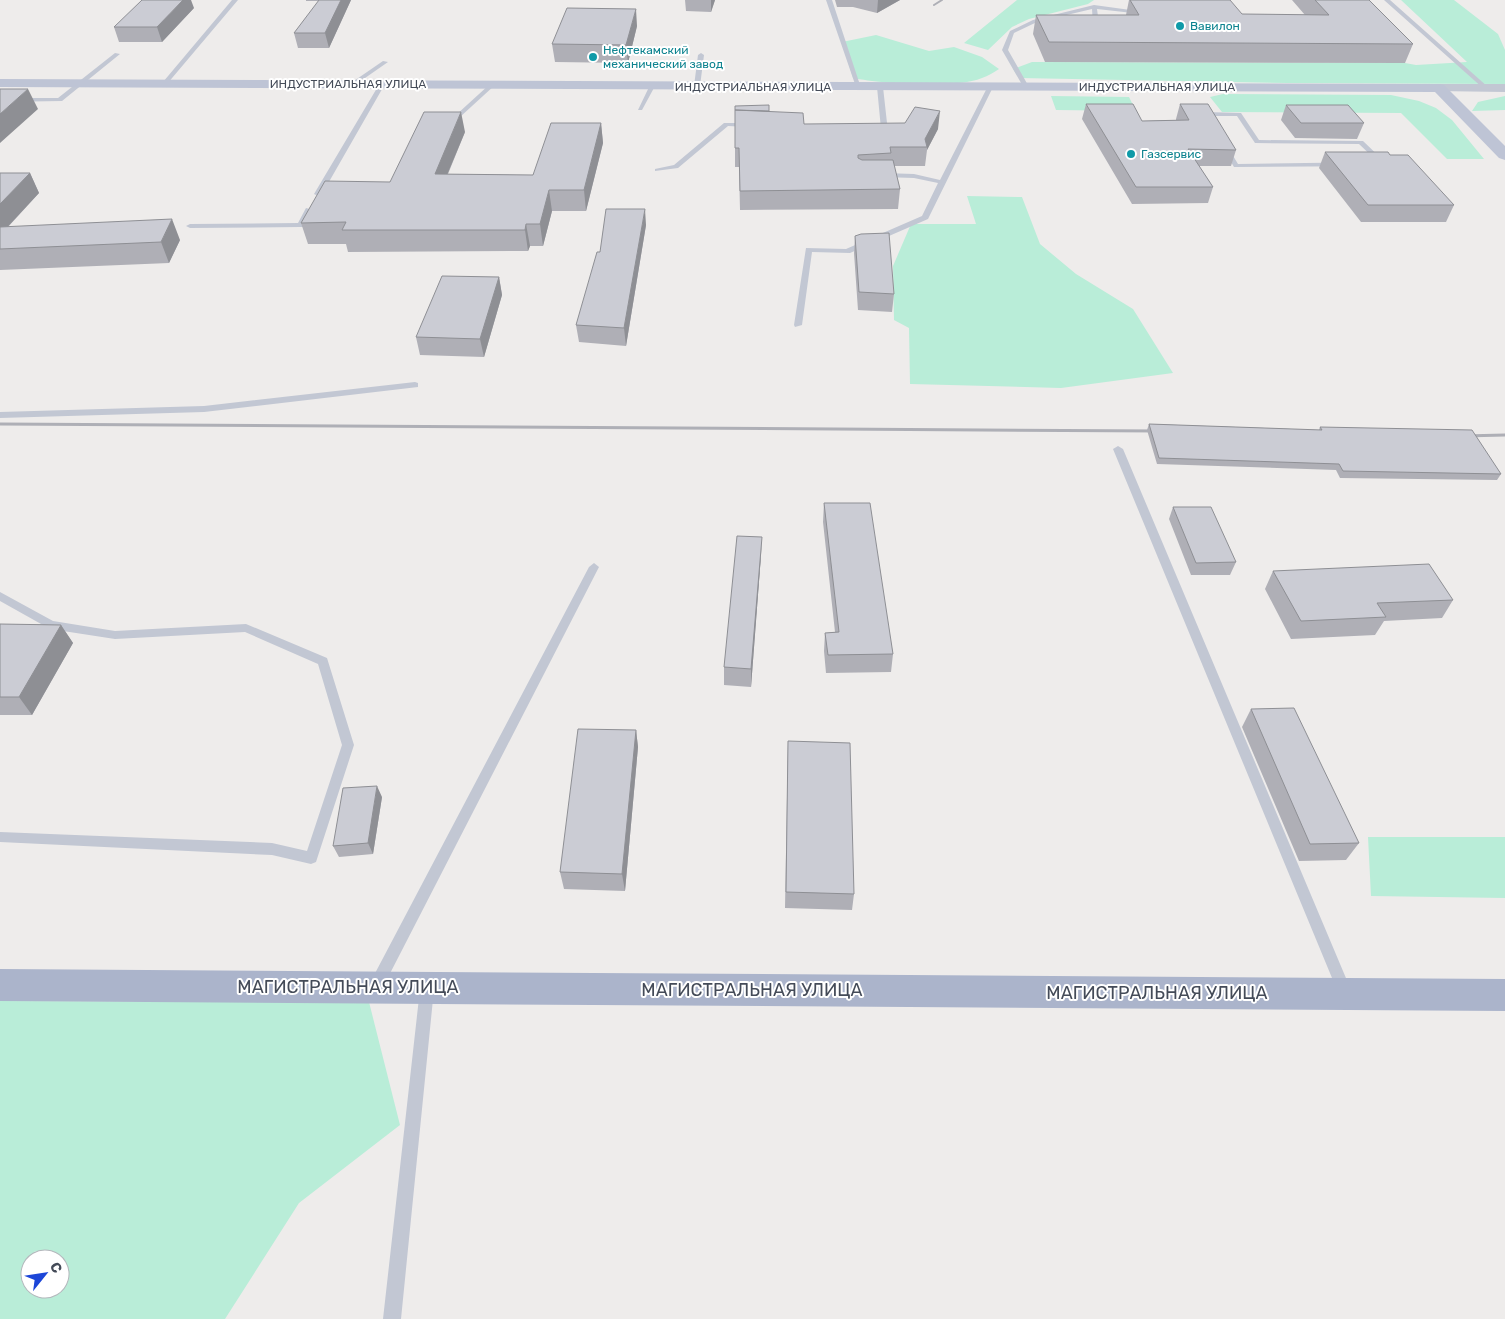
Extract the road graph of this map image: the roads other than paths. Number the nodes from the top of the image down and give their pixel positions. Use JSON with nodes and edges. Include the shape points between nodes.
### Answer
{"nodes":[{"id":1,"x":235,"y":0,"type":"edge"},
{"id":2,"x":829,"y":0,"type":"edge"},
{"id":3,"x":1111,"y":0,"type":"edge"},
{"id":4,"x":1386,"y":0,"type":"edge"},
{"id":5,"x":1094,"y":7,"type":"junction"},
{"id":6,"x":1151,"y":12,"type":"edge"},
{"id":7,"x":1096,"y":24,"type":"edge"},
{"id":8,"x":117,"y":54,"type":"dead end"},
{"id":9,"x":701,"y":55,"type":"dead end"},
{"id":10,"x":385,"y":62,"type":"dead end"},
{"id":11,"x":0,"y":83,"type":"edge"},
{"id":12,"x":81,"y":83,"type":"junction"},
{"id":13,"x":165,"y":83,"type":"junction"},
{"id":14,"x":353,"y":84,"type":"junction"},
{"id":15,"x":382,"y":84,"type":"junction"},
{"id":16,"x":492,"y":85,"type":"junction"},
{"id":17,"x":652,"y":86,"type":"junction"},
{"id":18,"x":697,"y":86,"type":"junction"},
{"id":19,"x":1026,"y":86,"type":"junction"},
{"id":20,"x":859,"y":87,"type":"junction"},
{"id":21,"x":880,"y":87,"type":"junction"},
{"id":22,"x":990,"y":87,"type":"junction"},
{"id":23,"x":1438,"y":88,"type":"junction"},
{"id":24,"x":1486,"y":88,"type":"junction"},
{"id":25,"x":1505,"y":88,"type":"edge"},
{"id":26,"x":0,"y":100,"type":"edge"},
{"id":27,"x":640,"y":109,"type":"dead end"},
{"id":28,"x":458,"y":116,"type":"edge"},
{"id":29,"x":756,"y":125,"type":"edge"},
{"id":30,"x":875,"y":131,"type":"edge"},
{"id":31,"x":1361,"y":142,"type":"joint"},
{"id":32,"x":1505,"y":155,"type":"edge"},
{"id":33,"x":657,"y":170,"type":"dead end"},
{"id":34,"x":879,"y":175,"type":"edge"},
{"id":35,"x":942,"y":182,"type":"junction"},
{"id":36,"x":190,"y":226,"type":"dead end"},
{"id":37,"x":798,"y":324,"type":"dead end"},
{"id":38,"x":415,"y":385,"type":"dead end"},
{"id":39,"x":0,"y":415,"type":"edge"},
{"id":40,"x":1118,"y":449,"type":"dead end"},
{"id":41,"x":594,"y":567,"type":"dead end"},
{"id":42,"x":0,"y":596,"type":"edge"},
{"id":43,"x":0,"y":838,"type":"edge"},
{"id":44,"x":0,"y":985,"type":"edge"},
{"id":45,"x":376,"y":987,"type":"junction"},
{"id":46,"x":427,"y":988,"type":"junction"},
{"id":47,"x":1346,"y":994,"type":"junction"},
{"id":48,"x":1505,"y":994,"type":"edge"},
{"id":49,"x":392,"y":1319,"type":"edge"}],
"edges":[{"from":1,"to":13,"type":"lane"},
{"from":2,"to":20,"type":"lane"},
{"from":3,"to":5,"type":"lane"},
{"from":4,"to":24,"type":"lane"},
{"from":5,"to":6,"type":"lane"},
{"from":5,"to":7,"type":"lane"},
{"from":5,"to":19,"type":"lane","via":[[1035,21],[1012,32],[1005,50]]},
{"from":8,"to":12,"type":"lane"},
{"from":9,"to":18,"type":"lane"},
{"from":10,"to":14,"type":"lane"},
{"from":11,"to":12,"type":"main road","name":"ИНДУСТРИАЛЬНАЯ УЛИЦА"},
{"from":12,"to":13,"type":"main road","name":"ИНДУСТРИАЛЬНАЯ УЛИЦА"},
{"from":12,"to":26,"type":"lane","via":[[60,100]]},
{"from":13,"to":14,"type":"main road","name":"ИНДУСТРИАЛЬНАЯ УЛИЦА"},
{"from":14,"to":15,"type":"main road","name":"ИНДУСТРИАЛЬНАЯ УЛИЦА"},
{"from":15,"to":16,"type":"main road","name":"ИНДУСТРИАЛЬНАЯ УЛИЦА"},
{"from":15,"to":36,"type":"lane","via":[[300,225]]},
{"from":16,"to":17,"type":"main road","name":"ИНДУСТРИАЛЬНАЯ УЛИЦА"},
{"from":16,"to":28,"type":"lane"},
{"from":17,"to":18,"type":"main road","name":"ИНДУСТРИАЛЬНАЯ УЛИЦА"},
{"from":17,"to":27,"type":"lane"},
{"from":18,"to":20,"type":"main road","name":"ИНДУСТРИАЛЬНАЯ УЛИЦА"},
{"from":19,"to":22,"type":"main road","name":"ИНДУСТРИАЛЬНАЯ УЛИЦА"},
{"from":19,"to":23,"type":"main road","name":"ИНДУСТРИАЛЬНАЯ УЛИЦА"},
{"from":20,"to":21,"type":"main road","name":"ИНДУСТРИАЛЬНАЯ УЛИЦА"},
{"from":21,"to":22,"type":"main road","name":"ИНДУСТРИАЛЬНАЯ УЛИЦА"},
{"from":21,"to":30,"type":"lane","via":[[885,132]]},
{"from":22,"to":35,"type":"lane"},
{"from":23,"to":24,"type":"street","name":"ИНДУСТРИАЛЬНАЯ УЛИЦА"},
{"from":23,"to":32,"type":"main road"},
{"from":24,"to":25,"type":"street","name":"ИНДУСТРИАЛЬНАЯ УЛИЦА"},
{"from":29,"to":33,"type":"lane","via":[[726,124],[676,168]]},
{"from":31,"to":31,"type":"lane","via":[[1384,164],[1236,166],[1205,114],[1239,114],[1257,142]]},
{"from":34,"to":35,"type":"lane","via":[[914,176]]},
{"from":35,"to":37,"type":"lane","via":[[925,217],[847,251],[809,250]]},
{"from":38,"to":39,"type":"lane","via":[[204,409]]},
{"from":40,"to":47,"type":"lane"},
{"from":41,"to":45,"type":"lane"},
{"from":42,"to":43,"type":"lane","via":[[50,625],[115,635],[246,628],[263,635],[323,661],[348,745],[311,858],[272,849]]},
{"from":44,"to":45,"type":"main road","name":"МАГИСТРАЛЬНАЯ УЛИЦА"},
{"from":45,"to":46,"type":"main road","name":"МАГИСТРАЛЬНАЯ УЛИЦА"},
{"from":46,"to":47,"type":"main road","name":"МАГИСТРАЛЬНАЯ УЛИЦА"},
{"from":46,"to":49,"type":"lane"},
{"from":47,"to":48,"type":"main road","name":"МАГИСТРАЛЬНАЯ УЛИЦА"}]}
